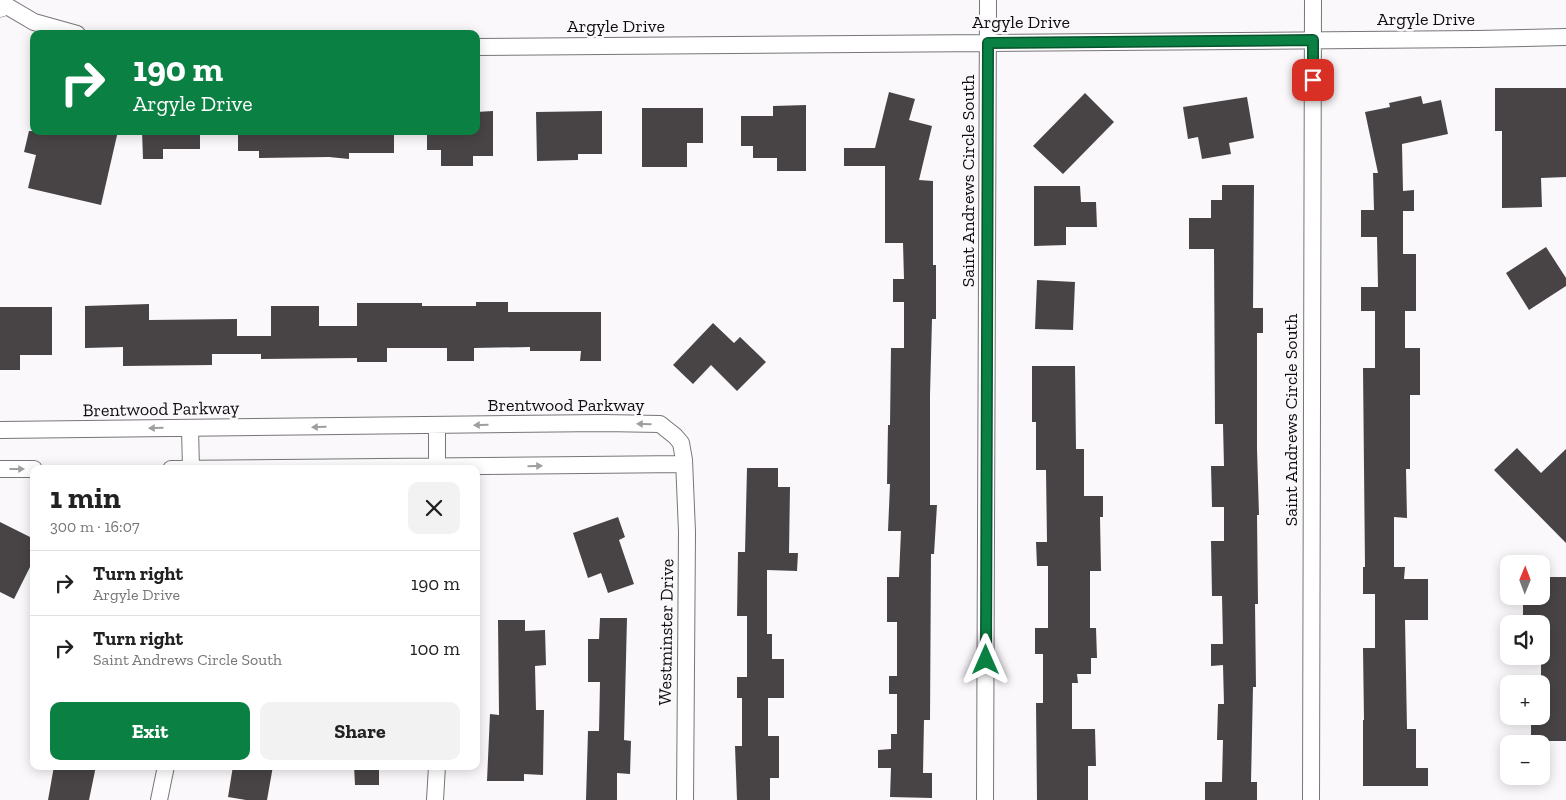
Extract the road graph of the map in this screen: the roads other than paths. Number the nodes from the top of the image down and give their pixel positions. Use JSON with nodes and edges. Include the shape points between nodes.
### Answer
{"nodes":[{"id":1,"x":988,"y":0,"type":"edge"},
{"id":2,"x":1314,"y":0,"type":"edge"},
{"id":3,"x":1,"y":2,"type":"edge"},
{"id":4,"x":63,"y":30,"type":"edge"},
{"id":5,"x":1566,"y":37,"type":"edge"},
{"id":6,"x":1313,"y":40,"type":"junction"},
{"id":7,"x":988,"y":43,"type":"junction"},
{"id":8,"x":480,"y":47,"type":"edge"},
{"id":9,"x":437,"y":426,"type":"junction"},
{"id":10,"x":190,"y":428,"type":"junction"},
{"id":11,"x":0,"y":430,"type":"edge"},
{"id":12,"x":684,"y":464,"type":"junction"},
{"id":13,"x":191,"y":465,"type":"edge"},
{"id":14,"x":437,"y":465,"type":"edge"},
{"id":15,"x":480,"y":467,"type":"edge"},
{"id":16,"x":0,"y":469,"type":"edge"},
{"id":17,"x":30,"y":469,"type":"edge"},
{"id":18,"x":165,"y":770,"type":"edge"},
{"id":19,"x":437,"y":770,"type":"edge"},
{"id":20,"x":159,"y":800,"type":"edge"},
{"id":21,"x":435,"y":800,"type":"edge"},
{"id":22,"x":685,"y":800,"type":"edge"},
{"id":23,"x":985,"y":800,"type":"edge"},
{"id":24,"x":1311,"y":800,"type":"edge"}],
"edges":[{"from":1,"to":7,"type":"street","name":"Saint Andrews Circle South"},
{"from":2,"to":6,"type":"street","name":"Saint Andrews Circle South"},
{"from":3,"to":4,"type":"street","via":[[34,22]]},
{"from":5,"to":6,"type":"street","name":"Argyle Drive"},
{"from":6,"to":7,"type":"street","name":"Argyle Drive"},
{"from":6,"to":24,"type":"street","name":"Saint Andrews Circle South"},
{"from":7,"to":8,"type":"street","name":"Argyle Drive"},
{"from":7,"to":23,"type":"street","name":"Saint Andrews Circle South"},
{"from":9,"to":10,"type":"street","name":"Brentwood Parkway","one_way":true},
{"from":12,"to":9,"type":"street","name":"Brentwood Parkway","one_way":true,"via":[[681,443],[660,424]]},
{"from":9,"to":14,"type":"street"},
{"from":10,"to":11,"type":"street","name":"Brentwood Parkway","one_way":true},
{"from":10,"to":13,"type":"street"},
{"from":15,"to":12,"type":"street","one_way":true},
{"from":12,"to":22,"type":"street","name":"Westminster Drive","via":[[687,532]]},
{"from":16,"to":17,"type":"street","one_way":true},
{"from":18,"to":20,"type":"street"},
{"from":19,"to":21,"type":"street"}]}
